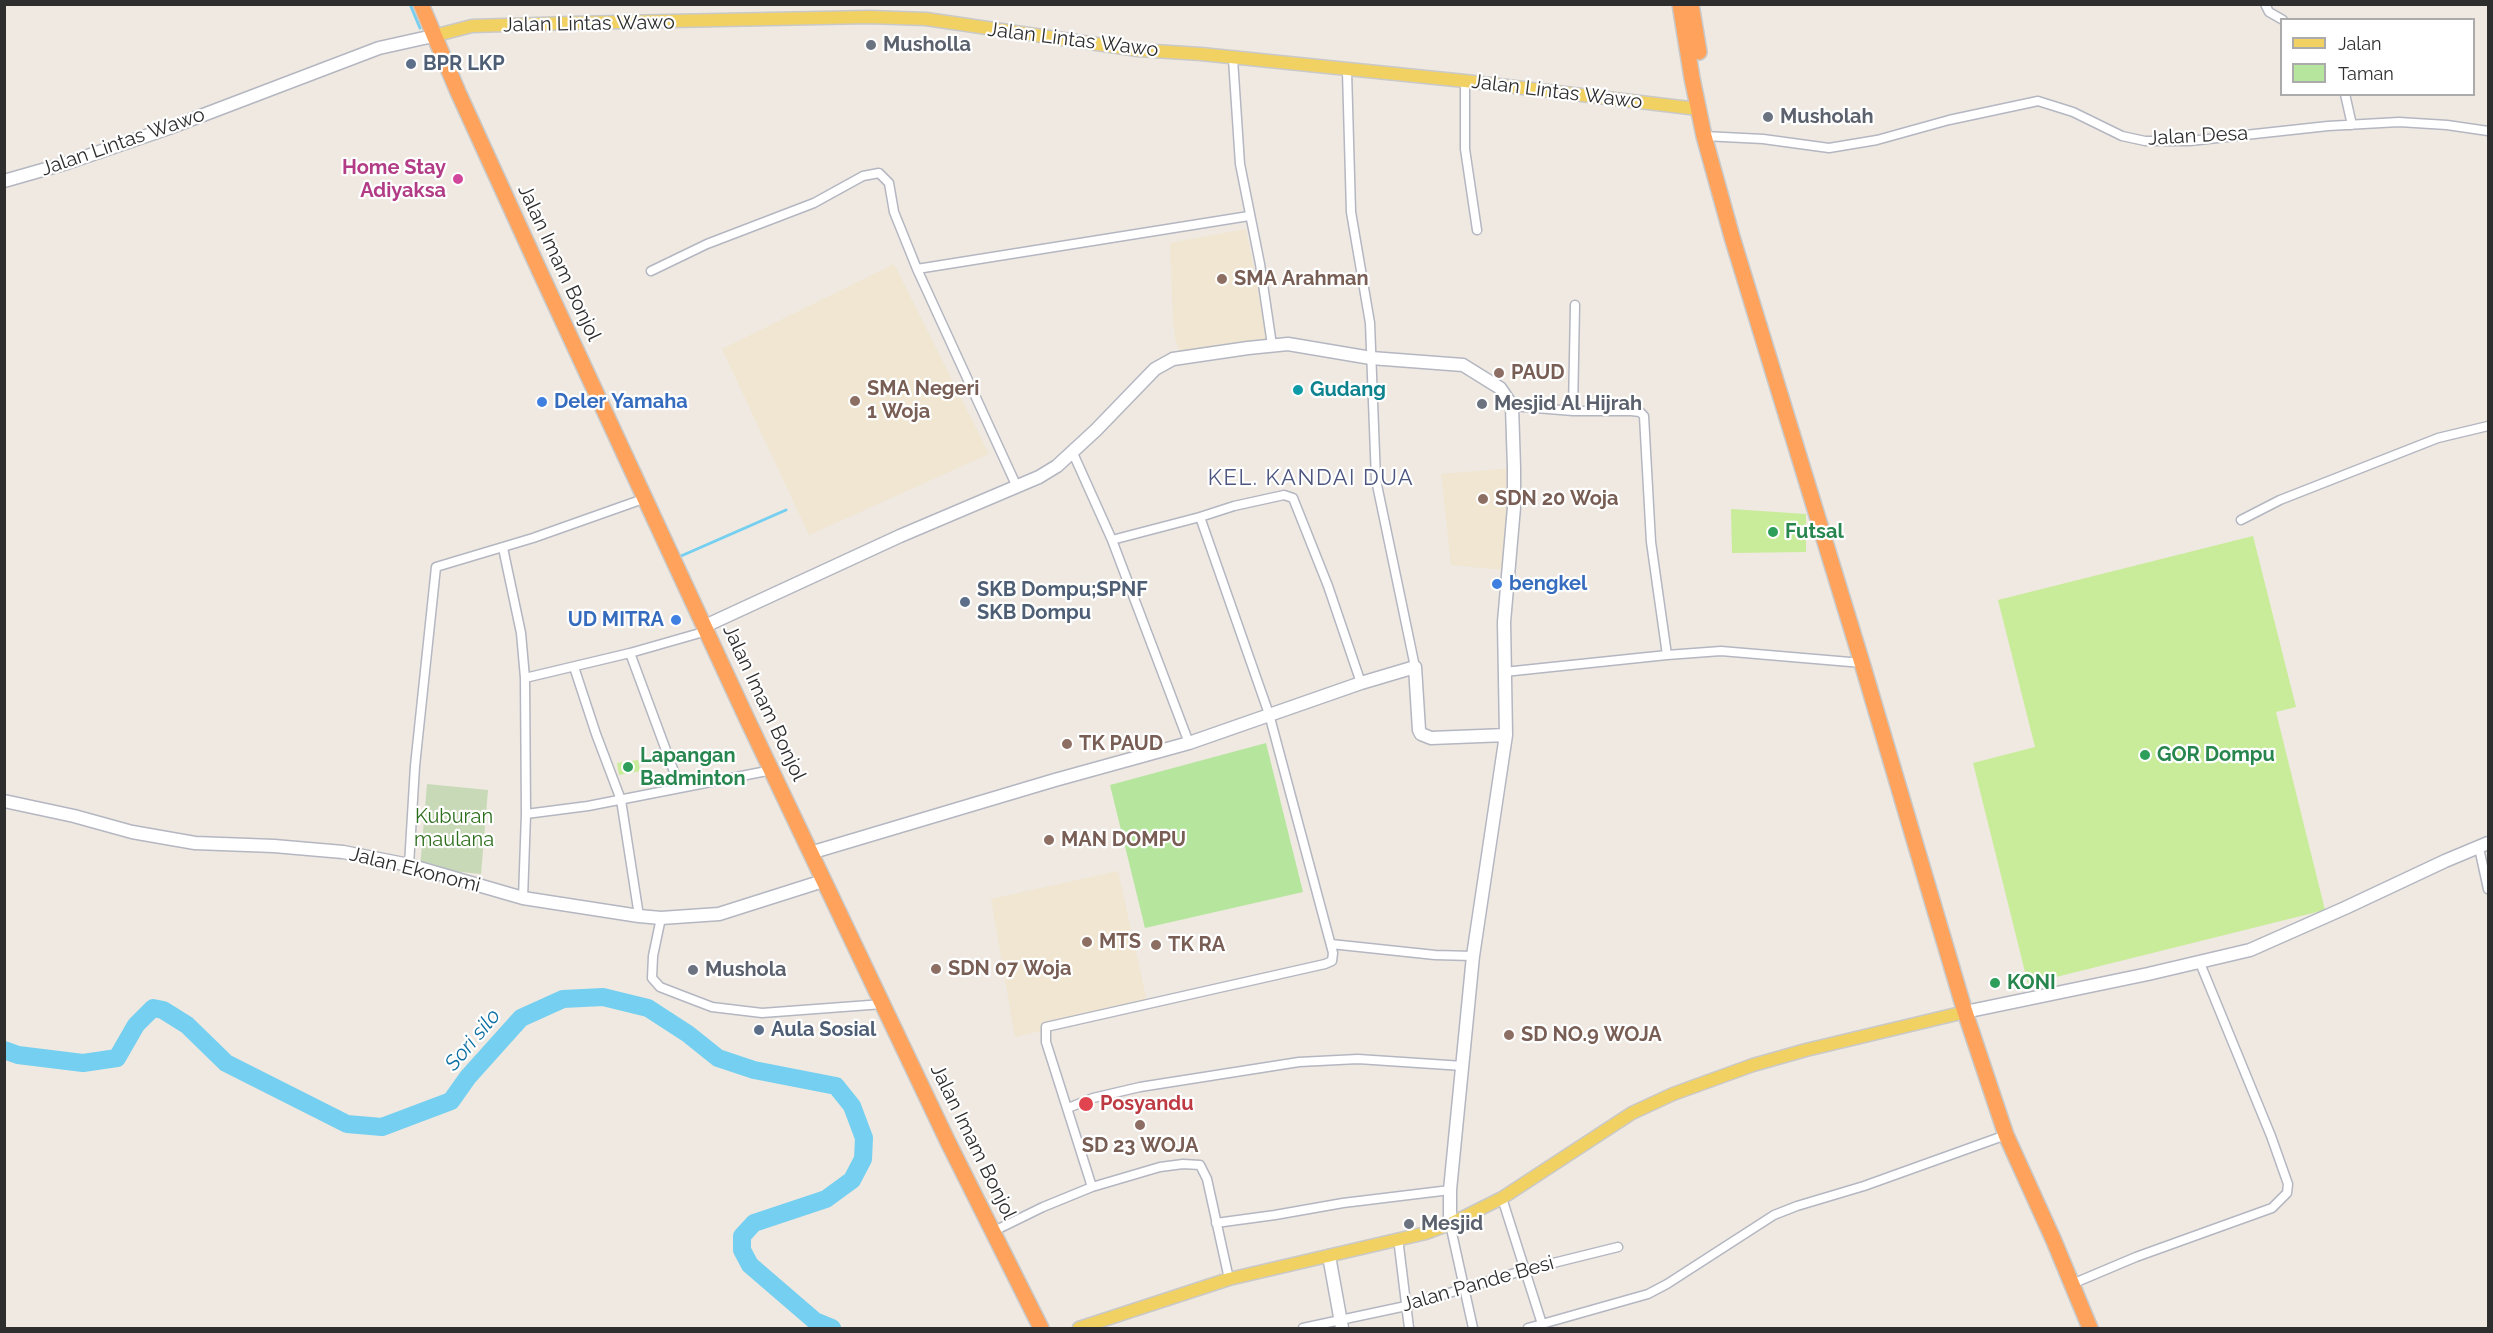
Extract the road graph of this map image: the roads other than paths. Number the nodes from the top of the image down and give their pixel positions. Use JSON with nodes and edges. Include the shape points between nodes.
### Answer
{"nodes":[{"id":1,"x":421,"y":4,"type":"edge"},
{"id":2,"x":1680,"y":4,"type":"edge"},
{"id":3,"x":1691,"y":4,"type":"edge"},
{"id":4,"x":2265,"y":4,"type":"edge"},
{"id":5,"x":2280,"y":18,"type":"edge"},
{"id":6,"x":433,"y":36,"type":"junction"},
{"id":7,"x":1233,"y":58,"type":"junction"},
{"id":8,"x":1347,"y":71,"type":"junction"},
{"id":9,"x":1465,"y":81,"type":"junction"},
{"id":10,"x":2345,"y":96,"type":"edge"},
{"id":11,"x":1697,"y":102,"type":"junction"},
{"id":12,"x":2352,"y":125,"type":"junction"},
{"id":13,"x":2488,"y":131,"type":"edge"},
{"id":14,"x":1704,"y":136,"type":"junction"},
{"id":15,"x":4,"y":181,"type":"edge"},
{"id":16,"x":1249,"y":216,"type":"junction"},
{"id":17,"x":1477,"y":230,"type":"dead end"},
{"id":18,"x":917,"y":269,"type":"junction"},
{"id":19,"x":651,"y":271,"type":"dead end"},
{"id":20,"x":1575,"y":306,"type":"dead end"},
{"id":21,"x":1272,"y":345,"type":"junction"},
{"id":22,"x":1371,"y":358,"type":"junction"},
{"id":23,"x":1512,"y":406,"type":"junction"},
{"id":24,"x":1573,"y":411,"type":"junction"},
{"id":25,"x":2488,"y":426,"type":"edge"},
{"id":26,"x":1072,"y":451,"type":"junction"},
{"id":27,"x":1017,"y":487,"type":"junction"},
{"id":28,"x":646,"y":498,"type":"junction"},
{"id":29,"x":1200,"y":517,"type":"junction"},
{"id":30,"x":2241,"y":520,"type":"dead end"},
{"id":31,"x":1112,"y":540,"type":"junction"},
{"id":32,"x":503,"y":548,"type":"junction"},
{"id":33,"x":706,"y":628,"type":"junction"},
{"id":34,"x":630,"y":653,"type":"junction"},
{"id":35,"x":1667,"y":655,"type":"junction"},
{"id":36,"x":1862,"y":663,"type":"junction"},
{"id":37,"x":574,"y":667,"type":"junction"},
{"id":38,"x":1415,"y":668,"type":"junction"},
{"id":39,"x":1504,"y":672,"type":"junction"},
{"id":40,"x":525,"y":678,"type":"junction"},
{"id":41,"x":1361,"y":683,"type":"junction"},
{"id":42,"x":1269,"y":714,"type":"junction"},
{"id":43,"x":1506,"y":735,"type":"junction"},
{"id":44,"x":1189,"y":743,"type":"junction"},
{"id":45,"x":772,"y":770,"type":"junction"},
{"id":46,"x":680,"y":788,"type":"junction"},
{"id":47,"x":621,"y":800,"type":"junction"},
{"id":48,"x":4,"y":801,"type":"edge"},
{"id":49,"x":526,"y":814,"type":"junction"},
{"id":50,"x":2484,"y":845,"type":"edge"},
{"id":51,"x":810,"y":853,"type":"junction"},
{"id":52,"x":409,"y":865,"type":"junction"},
{"id":53,"x":823,"y":881,"type":"junction"},
{"id":54,"x":2488,"y":889,"type":"edge"},
{"id":55,"x":523,"y":898,"type":"junction"},
{"id":56,"x":639,"y":916,"type":"junction"},
{"id":57,"x":661,"y":918,"type":"junction"},
{"id":58,"x":1331,"y":944,"type":"junction"},
{"id":59,"x":1473,"y":956,"type":"junction"},
{"id":60,"x":2200,"y":963,"type":"junction"},
{"id":61,"x":883,"y":1004,"type":"junction"},
{"id":62,"x":1965,"y":1012,"type":"junction"},
{"id":63,"x":1462,"y":1066,"type":"junction"},
{"id":64,"x":1068,"y":1108,"type":"junction"},
{"id":65,"x":2006,"y":1135,"type":"junction"},
{"id":66,"x":1092,"y":1187,"type":"junction"},
{"id":67,"x":1450,"y":1190,"type":"junction"},
{"id":68,"x":1502,"y":1198,"type":"junction"},
{"id":69,"x":1216,"y":1223,"type":"junction"},
{"id":70,"x":1450,"y":1224,"type":"junction"},
{"id":71,"x":994,"y":1231,"type":"junction"},
{"id":72,"x":1398,"y":1238,"type":"junction"},
{"id":73,"x":1618,"y":1246,"type":"dead end"},
{"id":74,"x":1329,"y":1256,"type":"junction"},
{"id":75,"x":1525,"y":1270,"type":"junction"},
{"id":76,"x":1229,"y":1279,"type":"junction"},
{"id":77,"x":2072,"y":1284,"type":"junction"},
{"id":78,"x":1464,"y":1287,"type":"junction"},
{"id":79,"x":1406,"y":1306,"type":"junction"},
{"id":80,"x":1342,"y":1324,"type":"edge"},
{"id":81,"x":1542,"y":1324,"type":"junction"},
{"id":82,"x":1041,"y":1329,"type":"edge"},
{"id":83,"x":1079,"y":1329,"type":"edge"},
{"id":84,"x":1304,"y":1329,"type":"edge"},
{"id":85,"x":1409,"y":1329,"type":"edge"},
{"id":86,"x":1473,"y":1329,"type":"edge"},
{"id":87,"x":1528,"y":1329,"type":"edge"},
{"id":88,"x":2090,"y":1329,"type":"edge"}],
"edges":[{"from":1,"to":6,"type":"highway","name":"Jalan Imam Bonjol"},
{"from":2,"to":11,"type":"highway"},
{"from":3,"to":11,"type":"highway","via":[[1701,78]]},
{"from":4,"to":5,"type":"street","via":[[2269,12]]},
{"from":6,"to":7,"type":"main road","name":"Jalan Lintas Wawo","via":[[472,26],[869,17],[926,19],[1138,50]]},
{"from":6,"to":15,"type":"street","name":"Jalan Lintas Wawo","via":[[379,48],[169,128]]},
{"from":6,"to":28,"type":"highway","name":"Jalan Imam Bonjol"},
{"from":7,"to":8,"type":"main road","name":"Jalan Lintas Wawo"},
{"from":7,"to":16,"type":"street","via":[[1240,164]]},
{"from":8,"to":9,"type":"main road","name":"Jalan Lintas Wawo"},
{"from":8,"to":22,"type":"street","via":[[1352,212],[1367,299]]},
{"from":9,"to":11,"type":"main road","name":"Jalan Lintas Wawo"},
{"from":9,"to":17,"type":"street","via":[[1464,139]]},
{"from":10,"to":12,"type":"street"},
{"from":11,"to":14,"type":"highway"},
{"from":12,"to":13,"type":"street","name":"Jalan Desa","via":[[2447,124]]},
{"from":12,"to":14,"type":"street","name":"Jalan Desa","via":[[2190,141],[2145,141],[2122,136],[2038,100],[1829,148]]},
{"from":14,"to":36,"type":"highway"},
{"from":16,"to":18,"type":"street"},
{"from":16,"to":21,"type":"street"},
{"from":18,"to":19,"type":"street","via":[[894,212],[889,183],[875,173],[814,203],[727,236]]},
{"from":18,"to":27,"type":"street"},
{"from":20,"to":24,"type":"street"},
{"from":21,"to":22,"type":"street","via":[[1315,347]]},
{"from":21,"to":26,"type":"street","via":[[1173,359],[1155,369]]},
{"from":22,"to":23,"type":"street","via":[[1463,365],[1500,388]]},
{"from":22,"to":38,"type":"street","via":[[1376,480]]},
{"from":23,"to":24,"type":"street"},
{"from":23,"to":39,"type":"street","via":[[1514,507],[1504,622]]},
{"from":24,"to":35,"type":"street","via":[[1631,411],[1644,416],[1651,542]]},
{"from":25,"to":30,"type":"street","via":[[2438,438],[2280,500]]},
{"from":26,"to":27,"type":"street","via":[[1057,466]]},
{"from":26,"to":31,"type":"street"},
{"from":27,"to":33,"type":"street","via":[[900,536]]},
{"from":28,"to":32,"type":"street"},
{"from":28,"to":33,"type":"highway","name":"Jalan Imam Bonjol"},
{"from":29,"to":31,"type":"street"},
{"from":29,"to":41,"type":"street","via":[[1284,495],[1293,498]]},
{"from":29,"to":42,"type":"street"},
{"from":31,"to":44,"type":"street"},
{"from":32,"to":40,"type":"street","via":[[521,633]]},
{"from":32,"to":52,"type":"street","via":[[436,568]]},
{"from":33,"to":34,"type":"street"},
{"from":33,"to":45,"type":"highway","name":"Jalan Imam Bonjol"},
{"from":34,"to":37,"type":"street"},
{"from":34,"to":46,"type":"street"},
{"from":35,"to":36,"type":"street","via":[[1721,651]]},
{"from":35,"to":39,"type":"street"},
{"from":36,"to":62,"type":"highway"},
{"from":37,"to":40,"type":"street"},
{"from":37,"to":47,"type":"street"},
{"from":38,"to":41,"type":"street"},
{"from":38,"to":43,"type":"street","via":[[1419,730],[1424,736]]},
{"from":39,"to":43,"type":"street"},
{"from":40,"to":49,"type":"street"},
{"from":41,"to":42,"type":"street"},
{"from":42,"to":44,"type":"street"},
{"from":42,"to":58,"type":"street"},
{"from":43,"to":59,"type":"street"},
{"from":44,"to":51,"type":"street"},
{"from":45,"to":46,"type":"street"},
{"from":45,"to":51,"type":"highway","name":"Jalan Imam Bonjol"},
{"from":46,"to":47,"type":"street"},
{"from":47,"to":49,"type":"street"},
{"from":47,"to":56,"type":"street"},
{"from":48,"to":52,"type":"street","name":"Jalan Ekonomi","via":[[195,843],[343,852]]},
{"from":49,"to":55,"type":"street"},
{"from":50,"to":54,"type":"street"},
{"from":50,"to":60,"type":"street","via":[[2250,950]]},
{"from":51,"to":53,"type":"highway","name":"Jalan Imam Bonjol"},
{"from":52,"to":55,"type":"street","name":"Jalan Ekonomi"},
{"from":53,"to":57,"type":"street","name":"Jalan Ekonomi","via":[[719,914]]},
{"from":53,"to":61,"type":"highway","name":"Jalan Imam Bonjol"},
{"from":55,"to":56,"type":"street","name":"Jalan Ekonomi"},
{"from":56,"to":57,"type":"street","name":"Jalan Ekonomi"},
{"from":57,"to":61,"type":"street","via":[[651,975],[656,984],[669,990],[712,1006],[762,1013]]},
{"from":58,"to":59,"type":"street"},
{"from":58,"to":64,"type":"street","via":[[1333,958],[1328,963],[1046,1027],[1046,1042]]},
{"from":59,"to":63,"type":"street"},
{"from":60,"to":62,"type":"street"},
{"from":60,"to":77,"type":"street","via":[[2271,1136],[2288,1193],[2272,1208]]},
{"from":61,"to":71,"type":"highway","name":"Jalan Imam Bonjol"},
{"from":62,"to":65,"type":"highway"},
{"from":62,"to":68,"type":"main road","via":[[1774,1059],[1673,1094],[1632,1113]]},
{"from":63,"to":64,"type":"street","via":[[1359,1059],[1299,1062],[1140,1087]]},
{"from":63,"to":67,"type":"street"},
{"from":64,"to":66,"type":"street"},
{"from":65,"to":77,"type":"highway"},
{"from":65,"to":81,"type":"street","via":[[1782,1212],[1648,1294]]},
{"from":66,"to":69,"type":"street","via":[[1174,1164],[1200,1165],[1207,1179]]},
{"from":66,"to":71,"type":"street"},
{"from":67,"to":69,"type":"street"},
{"from":67,"to":70,"type":"street"},
{"from":68,"to":70,"type":"main road"},
{"from":68,"to":75,"type":"street"},
{"from":69,"to":76,"type":"street"},
{"from":70,"to":72,"type":"main road"},
{"from":70,"to":78,"type":"street"},
{"from":71,"to":82,"type":"highway","name":"Jalan Imam Bonjol"},
{"from":72,"to":74,"type":"main road"},
{"from":72,"to":79,"type":"street"},
{"from":73,"to":75,"type":"street","name":"Jalan Pande Besi"},
{"from":74,"to":76,"type":"main road"},
{"from":74,"to":80,"type":"street"},
{"from":75,"to":78,"type":"street","name":"Jalan Pande Besi"},
{"from":75,"to":81,"type":"street"},
{"from":76,"to":83,"type":"main road"},
{"from":77,"to":88,"type":"highway"},
{"from":78,"to":79,"type":"street","name":"Jalan Pande Besi"},
{"from":78,"to":86,"type":"street"},
{"from":79,"to":80,"type":"street","name":"Jalan Pande Besi"},
{"from":79,"to":85,"type":"street"},
{"from":80,"to":84,"type":"street","name":"Jalan Pande Besi"},
{"from":81,"to":87,"type":"street"}]}
